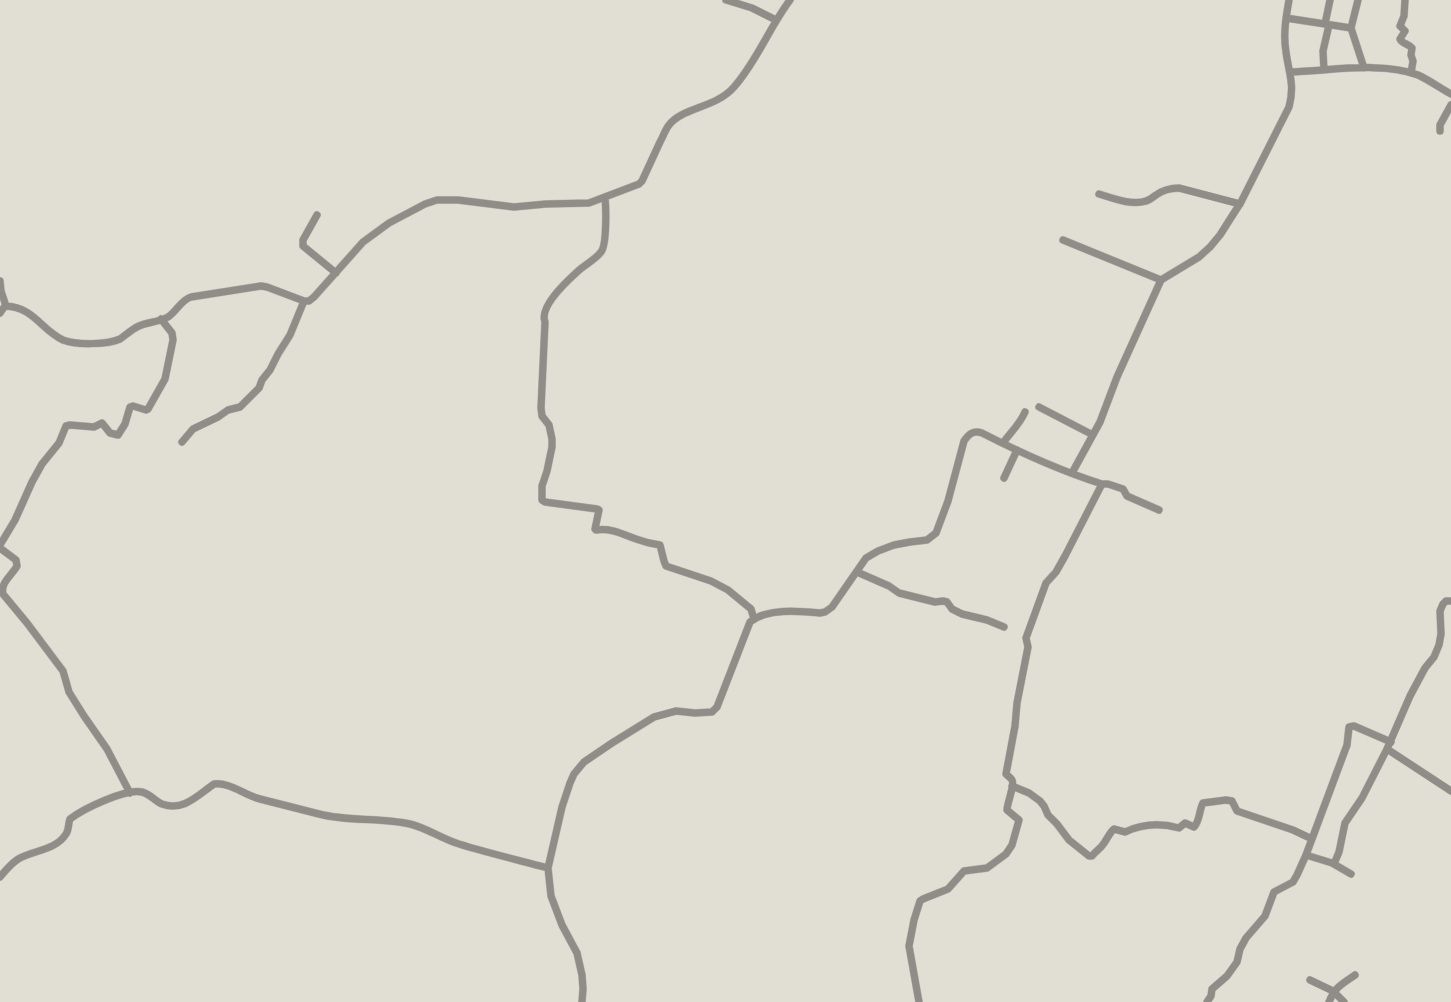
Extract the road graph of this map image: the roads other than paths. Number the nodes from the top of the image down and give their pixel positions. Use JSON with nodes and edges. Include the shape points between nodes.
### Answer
{"nodes":[{"id":1,"x":726,"y":0,"type":"edge"},
{"id":2,"x":790,"y":0,"type":"edge"},
{"id":3,"x":1289,"y":0,"type":"edge"},
{"id":4,"x":1330,"y":0,"type":"edge"},
{"id":5,"x":1358,"y":0,"type":"edge"},
{"id":6,"x":1405,"y":0,"type":"edge"},
{"id":7,"x":1286,"y":18,"type":"junction"},
{"id":8,"x":776,"y":20,"type":"junction"},
{"id":9,"x":1327,"y":24,"type":"junction"},
{"id":10,"x":1351,"y":28,"type":"junction"},
{"id":11,"x":1364,"y":68,"type":"junction"},
{"id":12,"x":1324,"y":70,"type":"junction"},
{"id":13,"x":1291,"y":72,"type":"junction"},
{"id":14,"x":1411,"y":73,"type":"junction"},
{"id":15,"x":1451,"y":94,"type":"edge"},
{"id":16,"x":1451,"y":105,"type":"edge"},
{"id":17,"x":1440,"y":131,"type":"dead end"},
{"id":18,"x":1098,"y":194,"type":"dead end"},
{"id":19,"x":605,"y":198,"type":"junction"},
{"id":20,"x":1240,"y":204,"type":"junction"},
{"id":21,"x":317,"y":215,"type":"dead end"},
{"id":22,"x":1063,"y":240,"type":"dead end"},
{"id":23,"x":336,"y":273,"type":"junction"},
{"id":24,"x":1161,"y":280,"type":"junction"},
{"id":25,"x":0,"y":281,"type":"edge"},
{"id":26,"x":304,"y":301,"type":"junction"},
{"id":27,"x":6,"y":306,"type":"junction"},
{"id":28,"x":0,"y":313,"type":"edge"},
{"id":29,"x":161,"y":319,"type":"junction"},
{"id":30,"x":1040,"y":407,"type":"dead end"},
{"id":31,"x":1025,"y":412,"type":"dead end"},
{"id":32,"x":1093,"y":435,"type":"junction"},
{"id":33,"x":182,"y":442,"type":"dead end"},
{"id":34,"x":1003,"y":444,"type":"junction"},
{"id":35,"x":1017,"y":450,"type":"junction"},
{"id":36,"x":1072,"y":473,"type":"junction"},
{"id":37,"x":1004,"y":478,"type":"dead end"},
{"id":38,"x":1102,"y":484,"type":"junction"},
{"id":39,"x":1159,"y":510,"type":"dead end"},
{"id":40,"x":0,"y":546,"type":"edge"},
{"id":41,"x":857,"y":572,"type":"junction"},
{"id":42,"x":1451,"y":601,"type":"edge"},
{"id":43,"x":754,"y":619,"type":"junction"},
{"id":44,"x":1004,"y":627,"type":"dead end"},
{"id":45,"x":1389,"y":746,"type":"junction"},
{"id":46,"x":1012,"y":786,"type":"junction"},
{"id":47,"x":1451,"y":791,"type":"edge"},
{"id":48,"x":130,"y":793,"type":"junction"},
{"id":49,"x":1312,"y":839,"type":"junction"},
{"id":50,"x":1306,"y":854,"type":"junction"},
{"id":51,"x":1334,"y":864,"type":"junction"},
{"id":52,"x":548,"y":868,"type":"junction"},
{"id":53,"x":1351,"y":874,"type":"dead end"},
{"id":54,"x":0,"y":876,"type":"edge"},
{"id":55,"x":1355,"y":975,"type":"dead end"},
{"id":56,"x":1310,"y":980,"type":"dead end"},
{"id":57,"x":1334,"y":991,"type":"junction"},
{"id":58,"x":582,"y":1002,"type":"edge"},
{"id":59,"x":919,"y":1002,"type":"edge"},
{"id":60,"x":1207,"y":1002,"type":"edge"},
{"id":61,"x":1329,"y":1002,"type":"edge"},
{"id":62,"x":1344,"y":1002,"type":"edge"}],
"edges":[{"from":1,"to":8,"type":"street"},
{"from":2,"to":8,"type":"street"},
{"from":3,"to":7,"type":"street"},
{"from":4,"to":9,"type":"street"},
{"from":5,"to":10,"type":"street"},
{"from":6,"to":14,"type":"street","via":[[1400,26],[1405,31],[1400,40],[1412,48]]},
{"from":7,"to":9,"type":"street"},
{"from":7,"to":13,"type":"street","via":[[1284,34]]},
{"from":8,"to":19,"type":"street","via":[[735,86],[725,96],[683,114],[669,124],[642,181]]},
{"from":9,"to":10,"type":"street"},
{"from":9,"to":12,"type":"street"},
{"from":10,"to":11,"type":"street"},
{"from":11,"to":12,"type":"street"},
{"from":11,"to":14,"type":"street"},
{"from":12,"to":13,"type":"street"},
{"from":13,"to":20,"type":"street","via":[[1289,107]]},
{"from":14,"to":15,"type":"street"},
{"from":16,"to":17,"type":"street"},
{"from":18,"to":20,"type":"street","via":[[1142,202],[1163,191],[1179,188]]},
{"from":19,"to":23,"type":"street","via":[[589,203],[514,207],[437,200],[389,223],[363,242]]},
{"from":19,"to":43,"type":"street","via":[[602,252],[556,293],[544,312],[541,408],[552,439],[542,500],[597,509],[596,530],[618,532],[660,545],[666,566],[728,590],[751,609]]},
{"from":20,"to":24,"type":"street","via":[[1210,247]]},
{"from":21,"to":23,"type":"street","via":[[303,246]]},
{"from":22,"to":24,"type":"street"},
{"from":23,"to":26,"type":"street","via":[[314,297]]},
{"from":24,"to":32,"type":"street"},
{"from":25,"to":27,"type":"street"},
{"from":26,"to":29,"type":"street","via":[[267,287],[232,290],[188,298],[172,314]]},
{"from":26,"to":33,"type":"street","via":[[290,335],[259,388],[240,407],[193,429]]},
{"from":27,"to":28,"type":"street"},
{"from":27,"to":29,"type":"street","via":[[31,314],[62,339],[87,344],[118,340],[139,326]]},
{"from":29,"to":40,"type":"street","via":[[172,333],[173,340],[165,379],[148,410],[130,407],[118,435],[110,433],[102,423],[91,427],[66,426],[59,443],[32,482]]},
{"from":30,"to":32,"type":"street"},
{"from":31,"to":34,"type":"street"},
{"from":32,"to":36,"type":"street"},
{"from":34,"to":35,"type":"street"},
{"from":34,"to":41,"type":"street","via":[[976,431],[969,434],[964,441],[936,533],[927,540],[902,543],[878,551],[866,558]]},
{"from":35,"to":36,"type":"street"},
{"from":35,"to":37,"type":"street"},
{"from":36,"to":38,"type":"street"},
{"from":38,"to":39,"type":"street","via":[[1123,489],[1127,496]]},
{"from":38,"to":46,"type":"street","via":[[1056,572],[1046,583],[1025,640],[1028,647],[1006,774]]},
{"from":40,"to":48,"type":"street","via":[[16,560],[17,566],[2,585],[3,594],[63,672],[69,692],[108,748]]},
{"from":41,"to":43,"type":"street","via":[[825,612],[784,611]]},
{"from":41,"to":44,"type":"street","via":[[899,592],[947,602],[952,610]]},
{"from":42,"to":45,"type":"street","via":[[1446,601],[1440,611],[1441,634],[1434,657],[1410,696]]},
{"from":43,"to":52,"type":"street","via":[[712,712],[676,711],[654,716],[584,762],[574,774],[562,807]]},
{"from":45,"to":47,"type":"street"},
{"from":45,"to":49,"type":"street","via":[[1354,726],[1350,727],[1347,745]]},
{"from":45,"to":51,"type":"street","via":[[1361,801],[1345,823]]},
{"from":46,"to":49,"type":"street","via":[[1029,792],[1041,802],[1069,840],[1089,856],[1101,847],[1114,829],[1125,832],[1134,827],[1163,824],[1194,827],[1203,803],[1226,800],[1232,801],[1237,811]]},
{"from":46,"to":59,"type":"street","via":[[1007,808],[1019,824],[1009,850],[987,868],[964,871],[948,889],[920,902],[909,946]]},
{"from":48,"to":52,"type":"street","via":[[142,792],[172,806],[191,801],[214,784],[228,785],[259,799],[338,818],[411,824],[458,844]]},
{"from":48,"to":54,"type":"street","via":[[107,799],[74,816],[62,838],[44,850],[18,859]]},
{"from":49,"to":50,"type":"street"},
{"from":50,"to":51,"type":"street"},
{"from":50,"to":60,"type":"street","via":[[1293,882],[1274,892],[1265,916],[1240,949],[1237,962],[1212,989]]},
{"from":51,"to":53,"type":"street"},
{"from":52,"to":58,"type":"street","via":[[551,896],[577,953],[582,975]]},
{"from":55,"to":57,"type":"street"},
{"from":56,"to":57,"type":"street"},
{"from":57,"to":61,"type":"street"},
{"from":57,"to":62,"type":"street"}]}
